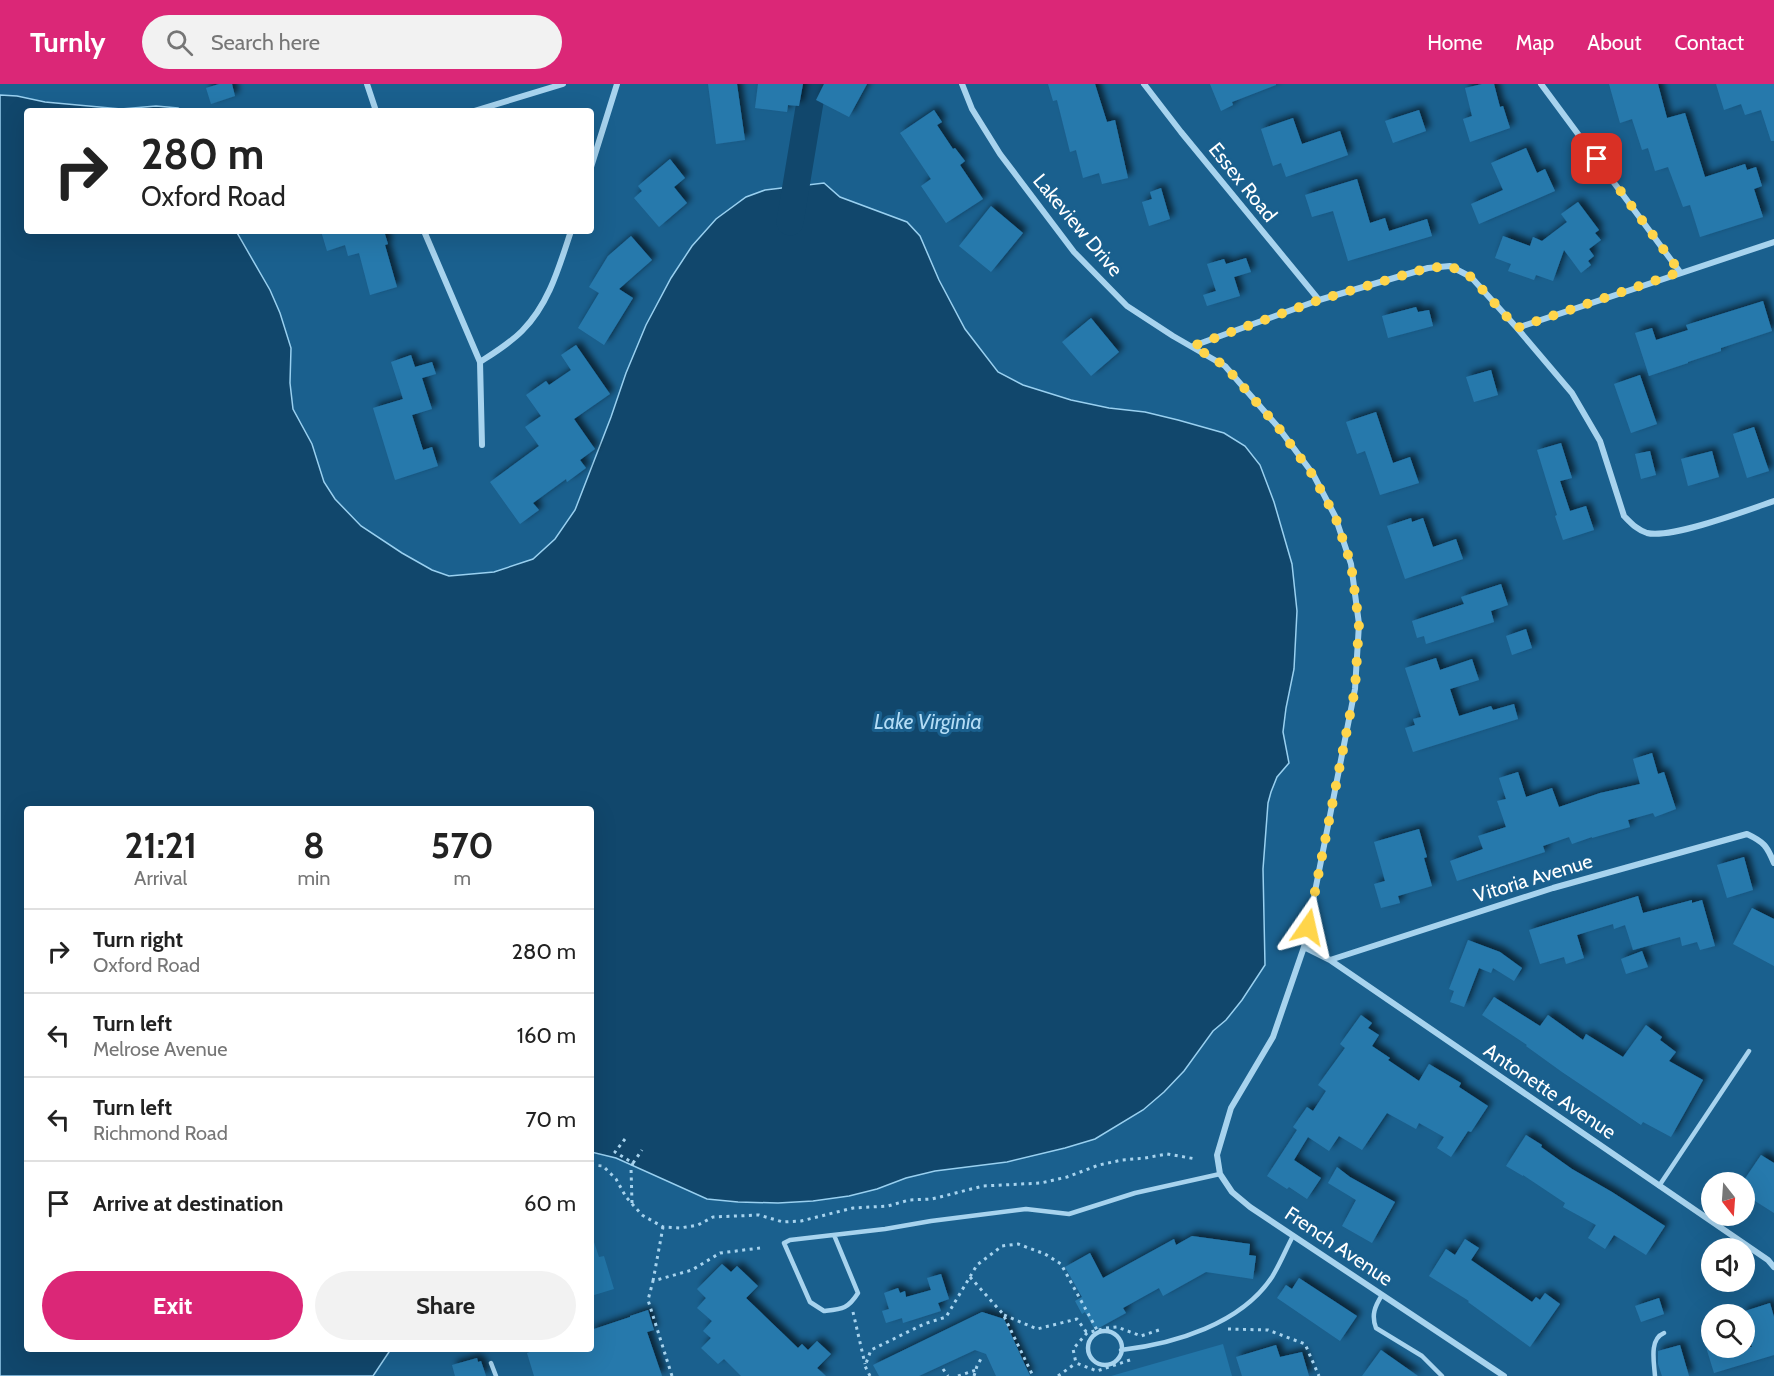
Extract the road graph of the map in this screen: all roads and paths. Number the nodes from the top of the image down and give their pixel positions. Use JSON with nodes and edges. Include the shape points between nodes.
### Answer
{"nodes":[{"id":1,"x":367,"y":84,"type":"edge"},
{"id":2,"x":563,"y":84,"type":"edge"},
{"id":3,"x":617,"y":84,"type":"edge"},
{"id":4,"x":962,"y":84,"type":"edge"},
{"id":5,"x":1144,"y":84,"type":"edge"},
{"id":6,"x":1541,"y":84,"type":"edge"},
{"id":7,"x":375,"y":108,"type":"edge"},
{"id":8,"x":484,"y":108,"type":"edge"},
{"id":9,"x":594,"y":157,"type":"edge"},
{"id":10,"x":425,"y":234,"type":"edge"},
{"id":11,"x":570,"y":234,"type":"edge"},
{"id":12,"x":1774,"y":242,"type":"edge"},
{"id":13,"x":1680,"y":272,"type":"junction"},
{"id":14,"x":1319,"y":300,"type":"junction"},
{"id":15,"x":1517,"y":328,"type":"junction"},
{"id":16,"x":1193,"y":346,"type":"junction"},
{"id":17,"x":480,"y":362,"type":"junction"},
{"id":18,"x":482,"y":445,"type":"dead end"},
{"id":19,"x":1774,"y":501,"type":"edge"},
{"id":20,"x":1774,"y":863,"type":"edge"},
{"id":21,"x":1304,"y":947,"type":"junction"},
{"id":22,"x":1330,"y":960,"type":"junction"},
{"id":23,"x":1749,"y":1051,"type":"dead end"},
{"id":24,"x":625,"y":1139,"type":"dead end"},
{"id":25,"x":642,"y":1150,"type":"dead end"},
{"id":26,"x":1196,"y":1159,"type":"dead end"},
{"id":27,"x":633,"y":1163,"type":"junction"},
{"id":28,"x":594,"y":1166,"type":"edge"},
{"id":29,"x":1220,"y":1174,"type":"junction"},
{"id":30,"x":1659,"y":1186,"type":"junction"},
{"id":31,"x":632,"y":1204,"type":"junction"},
{"id":32,"x":663,"y":1227,"type":"junction"},
{"id":33,"x":834,"y":1235,"type":"junction"},
{"id":34,"x":1293,"y":1236,"type":"junction"},
{"id":35,"x":760,"y":1248,"type":"dead end"},
{"id":36,"x":1774,"y":1267,"type":"edge"},
{"id":37,"x":970,"y":1276,"type":"junction"},
{"id":38,"x":653,"y":1281,"type":"junction"},
{"id":39,"x":1383,"y":1295,"type":"junction"},
{"id":40,"x":853,"y":1308,"type":"dead end"},
{"id":41,"x":1003,"y":1314,"type":"junction"},
{"id":42,"x":1097,"y":1330,"type":"dead end"},
{"id":43,"x":1087,"y":1333,"type":"dead end"},
{"id":44,"x":1664,"y":1333,"type":"dead end"},
{"id":45,"x":1121,"y":1350,"type":"junction"},
{"id":46,"x":982,"y":1357,"type":"dead end"},
{"id":47,"x":1076,"y":1363,"type":"dead end"},
{"id":48,"x":491,"y":1364,"type":"dead end"},
{"id":49,"x":866,"y":1366,"type":"junction"},
{"id":50,"x":943,"y":1369,"type":"dead end"},
{"id":51,"x":1493,"y":1369,"type":"junction"},
{"id":52,"x":976,"y":1370,"type":"junction"},
{"id":53,"x":496,"y":1376,"type":"edge"},
{"id":54,"x":672,"y":1376,"type":"edge"},
{"id":55,"x":870,"y":1376,"type":"edge"},
{"id":56,"x":948,"y":1376,"type":"edge"},
{"id":57,"x":958,"y":1376,"type":"edge"},
{"id":58,"x":974,"y":1376,"type":"edge"},
{"id":59,"x":1033,"y":1376,"type":"edge"},
{"id":60,"x":1058,"y":1376,"type":"edge"},
{"id":61,"x":1442,"y":1376,"type":"edge"},
{"id":62,"x":1490,"y":1376,"type":"edge"},
{"id":63,"x":1504,"y":1376,"type":"edge"},
{"id":64,"x":1655,"y":1376,"type":"edge"}],
"edges":[{"from":1,"to":7,"type":"street"},
{"from":2,"to":8,"type":"street"},
{"from":3,"to":9,"type":"street"},
{"from":4,"to":16,"type":"street","name":"Lakeview Drive","via":[[972,109],[1000,154],[1074,252],[1127,306]]},
{"from":5,"to":14,"type":"street","name":"Essex Road"},
{"from":6,"to":13,"type":"street"},
{"from":10,"to":17,"type":"street"},
{"from":11,"to":17,"type":"street","via":[[555,279],[540,308],[522,331]]},
{"from":12,"to":13,"type":"street"},
{"from":13,"to":15,"type":"street"},
{"from":14,"to":15,"type":"street","via":[[1428,268],[1450,266],[1471,277]]},
{"from":14,"to":16,"type":"street"},
{"from":15,"to":19,"type":"street","via":[[1572,393],[1600,441],[1624,516],[1633,526],[1648,533],[1667,533]]},
{"from":16,"to":21,"type":"street","name":"Lakeview Drive","via":[[1225,366],[1278,427],[1312,474],[1335,516],[1351,564],[1359,624],[1355,689]]},
{"from":17,"to":18,"type":"street"},
{"from":20,"to":22,"type":"street","name":"Vitoria Avenue","via":[[1760,840],[1747,834],[1552,888]]},
{"from":21,"to":22,"type":"street","name":"Antonette Avenue"},
{"from":21,"to":29,"type":"street","name":"Lakeview Drive","via":[[1274,1037],[1231,1108],[1216,1155]]},
{"from":22,"to":30,"type":"street","name":"Antonette Avenue"},
{"from":23,"to":30,"type":"lane"},
{"from":24,"to":27,"type":"path","via":[[615,1152]]},
{"from":25,"to":27,"type":"path"},
{"from":26,"to":32,"type":"path","via":[[1167,1154],[1122,1160],[1041,1183],[983,1186],[932,1199],[853,1208],[801,1221],[783,1222],[759,1215],[713,1217],[699,1225]]},
{"from":27,"to":31,"type":"path"},
{"from":28,"to":31,"type":"path","via":[[603,1167],[616,1179]]},
{"from":29,"to":33,"type":"lane","via":[[1135,1193],[1069,1214],[1026,1209]]},
{"from":29,"to":34,"type":"street","name":"French Avenue","via":[[1232,1192]]},
{"from":30,"to":36,"type":"street","name":"Antonette Avenue"},
{"from":31,"to":32,"type":"path"},
{"from":32,"to":38,"type":"path"},
{"from":33,"to":33,"type":"lane","via":[[784,1243],[810,1302],[825,1311],[844,1308],[858,1293]]},
{"from":34,"to":39,"type":"street","name":"French Avenue"},
{"from":34,"to":45,"type":"lane","via":[[1272,1277],[1240,1311],[1197,1332]]},
{"from":35,"to":38,"type":"path","via":[[720,1253],[692,1270]]},
{"from":37,"to":41,"type":"path"},
{"from":37,"to":42,"type":"path","via":[[1002,1246],[1018,1244],[1045,1254],[1061,1264]]},
{"from":37,"to":49,"type":"path","via":[[946,1317],[871,1350]]},
{"from":38,"to":54,"type":"path","via":[[648,1300]]},
{"from":39,"to":51,"type":"street","name":"French Avenue"},
{"from":39,"to":61,"type":"lane","via":[[1375,1305],[1372,1320],[1376,1328],[1422,1356]]},
{"from":40,"to":49,"type":"path"},
{"from":41,"to":43,"type":"path","via":[[1037,1329],[1077,1319]]},
{"from":41,"to":59,"type":"path"},
{"from":44,"to":64,"type":"lane","via":[[1656,1339]]},
{"from":45,"to":45,"type":"lane","via":[[1118,1338],[1103,1331],[1093,1336],[1088,1346],[1093,1360],[1104,1365],[1114,1362]]},
{"from":46,"to":52,"type":"path"},
{"from":47,"to":60,"type":"path"},
{"from":48,"to":53,"type":"lane"},
{"from":49,"to":55,"type":"path"},
{"from":50,"to":56,"type":"path"},
{"from":51,"to":62,"type":"street"},
{"from":51,"to":63,"type":"street","name":"French Avenue"},
{"from":52,"to":57,"type":"path"},
{"from":52,"to":58,"type":"path"}]}
